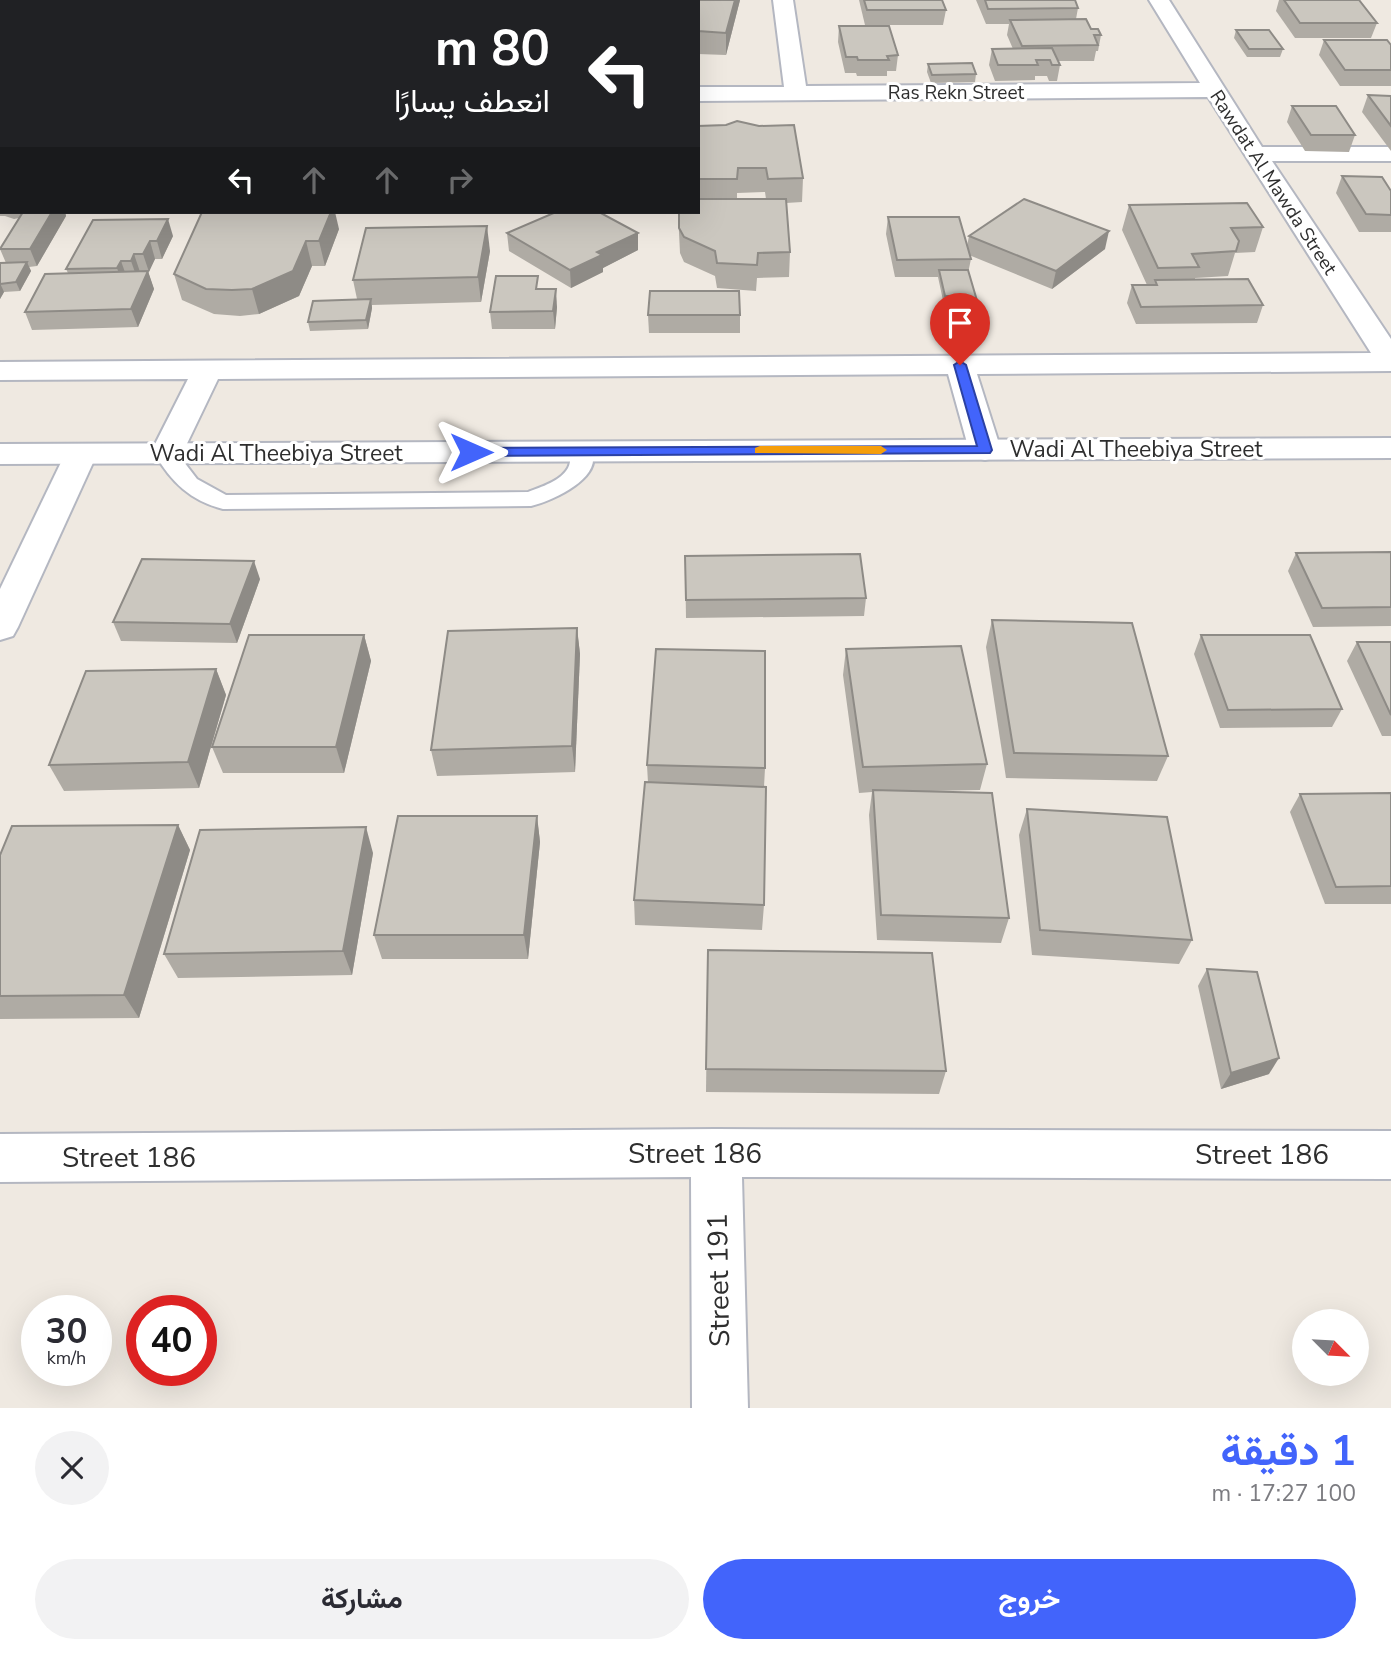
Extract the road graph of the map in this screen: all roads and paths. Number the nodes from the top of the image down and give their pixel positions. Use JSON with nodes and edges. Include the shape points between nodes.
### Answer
{"nodes":[{"id":1,"x":783,"y":0,"type":"edge"},
{"id":2,"x":1159,"y":0,"type":"edge"},
{"id":3,"x":1214,"y":90,"type":"junction"},
{"id":4,"x":796,"y":93,"type":"junction"},
{"id":5,"x":700,"y":94,"type":"edge"},
{"id":6,"x":1255,"y":154,"type":"junction"},
{"id":7,"x":1391,"y":154,"type":"edge"},
{"id":8,"x":1391,"y":362,"type":"edge"},
{"id":9,"x":960,"y":365,"type":"junction"},
{"id":10,"x":207,"y":370,"type":"junction"},
{"id":11,"x":5,"y":373,"type":"edge"},
{"id":12,"x":1391,"y":448,"type":"edge"},
{"id":13,"x":985,"y":450,"type":"junction"},
{"id":14,"x":581,"y":451,"type":"junction"},
{"id":15,"x":0,"y":454,"type":"edge"},
{"id":16,"x":81,"y":454,"type":"junction"},
{"id":17,"x":166,"y":454,"type":"junction"},
{"id":18,"x":0,"y":628,"type":"edge"},
{"id":19,"x":716,"y":1153,"type":"junction"},
{"id":20,"x":1391,"y":1155,"type":"edge"},
{"id":21,"x":0,"y":1158,"type":"edge"},
{"id":22,"x":720,"y":1408,"type":"edge"}],
"edges":[{"from":1,"to":4,"type":"street"},
{"from":2,"to":3,"type":"street","name":"Rawdat Al Mawda Street"},
{"from":3,"to":4,"type":"street","name":"Ras Rekn Street"},
{"from":3,"to":6,"type":"street","name":"Rawdat Al Mawda Street"},
{"from":4,"to":5,"type":"street","name":"Ras Rekn Street"},
{"from":6,"to":7,"type":"street"},
{"from":6,"to":8,"type":"street","name":"Rawdat Al Mawda Street"},
{"from":8,"to":9,"type":"street"},
{"from":9,"to":10,"type":"street"},
{"from":9,"to":13,"type":"street"},
{"from":10,"to":11,"type":"street"},
{"from":10,"to":17,"type":"street"},
{"from":12,"to":13,"type":"street","name":"Wadi Al Theebiya Street"},
{"from":13,"to":14,"type":"street","name":"Wadi Al Theebiya Street"},
{"from":14,"to":17,"type":"street","name":"Wadi Al Theebiya Street"},
{"from":14,"to":17,"type":"lane","via":[[580,468],[568,480],[531,499],[223,502],[188,484]]},
{"from":15,"to":16,"type":"street","name":"Wadi Al Theebiya Street"},
{"from":16,"to":17,"type":"street","name":"Wadi Al Theebiya Street"},
{"from":16,"to":18,"type":"street"},
{"from":19,"to":20,"type":"street","name":"Street 186"},
{"from":19,"to":21,"type":"street","name":"Street 186"},
{"from":19,"to":22,"type":"street","name":"Street 191"}]}
